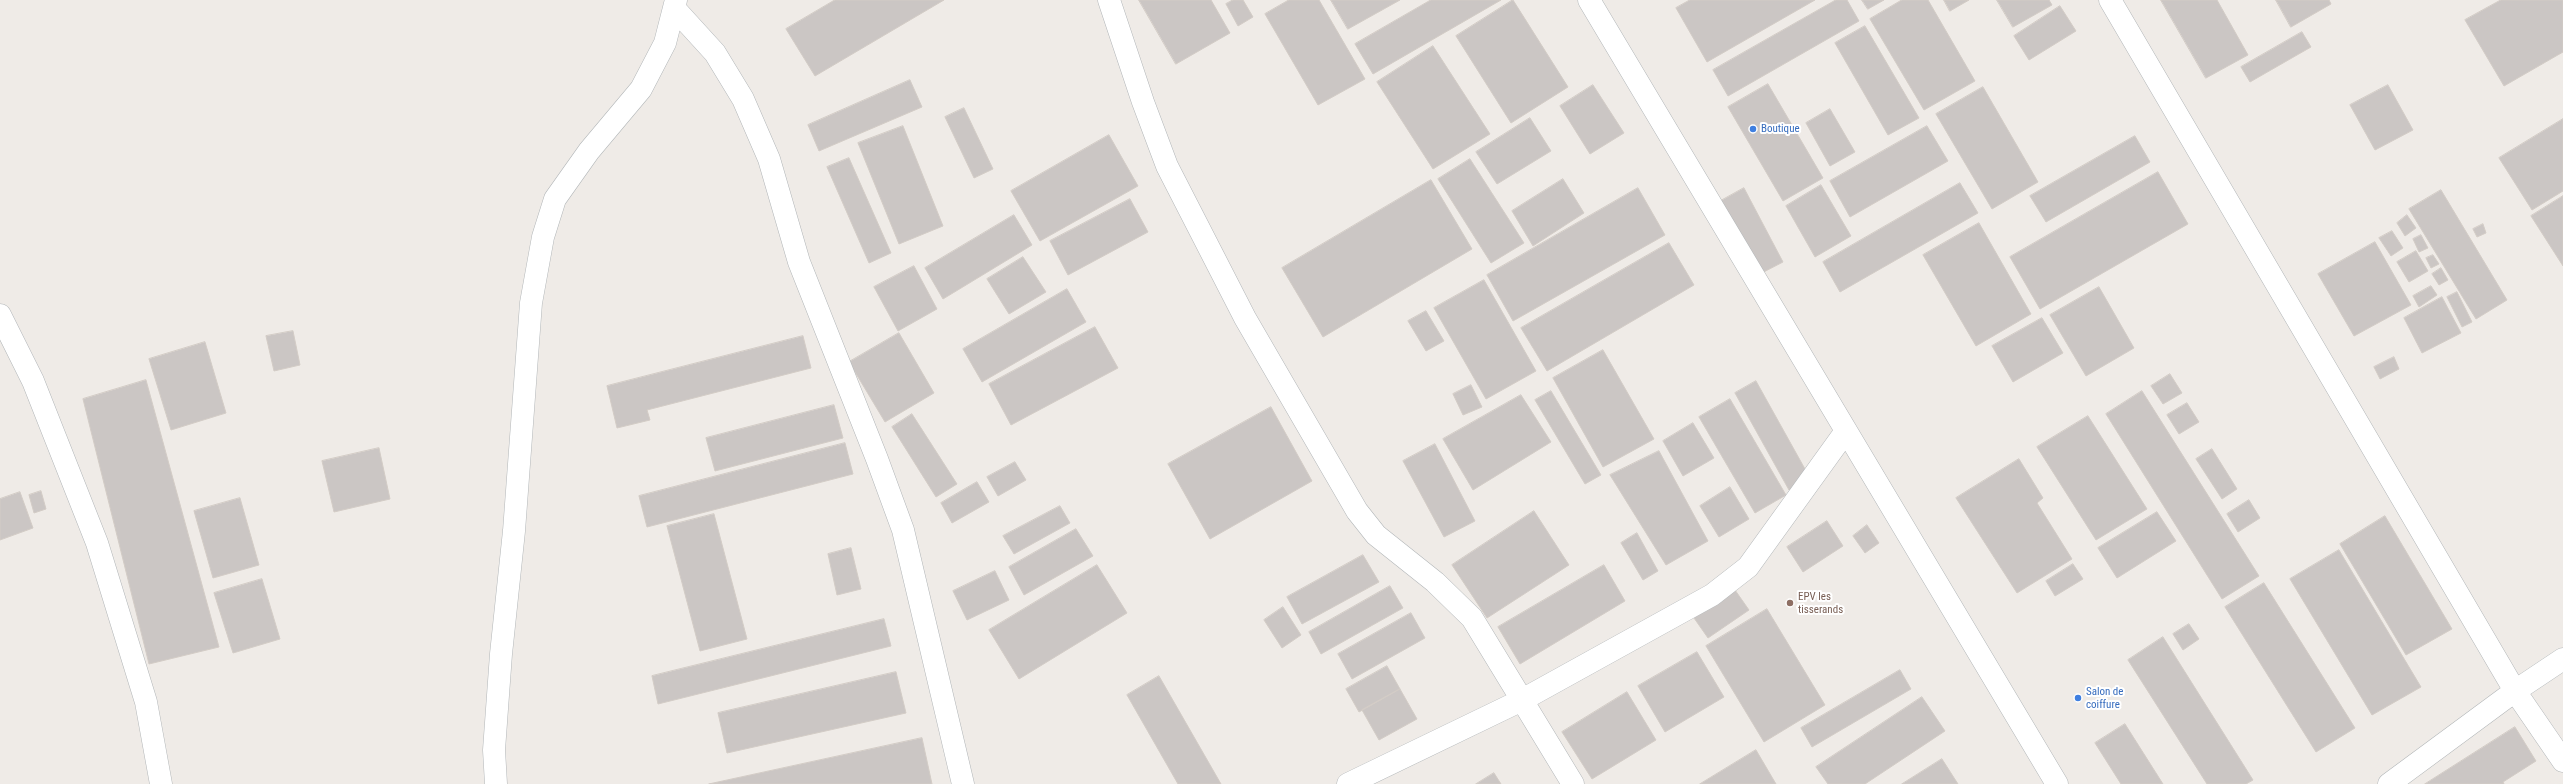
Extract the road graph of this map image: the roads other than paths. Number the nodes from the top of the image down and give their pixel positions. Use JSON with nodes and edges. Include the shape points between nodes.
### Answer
{"nodes":[{"id":1,"x":1109,"y":0,"type":"edge"},
{"id":2,"x":1589,"y":0,"type":"edge"},
{"id":3,"x":2110,"y":0,"type":"edge"},
{"id":4,"x":675,"y":4,"type":"edge"},
{"id":5,"x":0,"y":314,"type":"edge"},
{"id":6,"x":1846,"y":431,"type":"junction"},
{"id":7,"x":2563,"y":659,"type":"edge"},
{"id":8,"x":2515,"y":691,"type":"junction"},
{"id":9,"x":1522,"y":700,"type":"junction"},
{"id":10,"x":2563,"y":761,"type":"edge"},
{"id":11,"x":161,"y":784,"type":"edge"},
{"id":12,"x":496,"y":784,"type":"edge"},
{"id":13,"x":963,"y":784,"type":"edge"},
{"id":14,"x":1348,"y":784,"type":"edge"},
{"id":15,"x":1573,"y":784,"type":"edge"},
{"id":16,"x":2057,"y":784,"type":"edge"},
{"id":17,"x":2389,"y":784,"type":"edge"}],
"edges":[{"from":1,"to":9,"type":"street","via":[[1167,166],[1245,318],[1357,511],[1376,535],[1435,582],[1472,618]]},
{"from":2,"to":6,"type":"street"},
{"from":3,"to":8,"type":"street"},
{"from":4,"to":12,"type":"street","via":[[665,43],[641,89],[589,151],[555,199],[542,237],[531,303],[514,531],[501,654],[494,750]]},
{"from":4,"to":13,"type":"street","via":[[715,53],[743,99],[769,159],[798,262],[903,530]]},
{"from":5,"to":11,"type":"street","via":[[33,381],[96,543],[146,702]]},
{"from":6,"to":9,"type":"street","via":[[1748,567],[1712,595]]},
{"from":6,"to":16,"type":"street"},
{"from":7,"to":8,"type":"street"},
{"from":8,"to":10,"type":"street"},
{"from":8,"to":17,"type":"street"},
{"from":9,"to":14,"type":"street"},
{"from":9,"to":15,"type":"street"}]}
